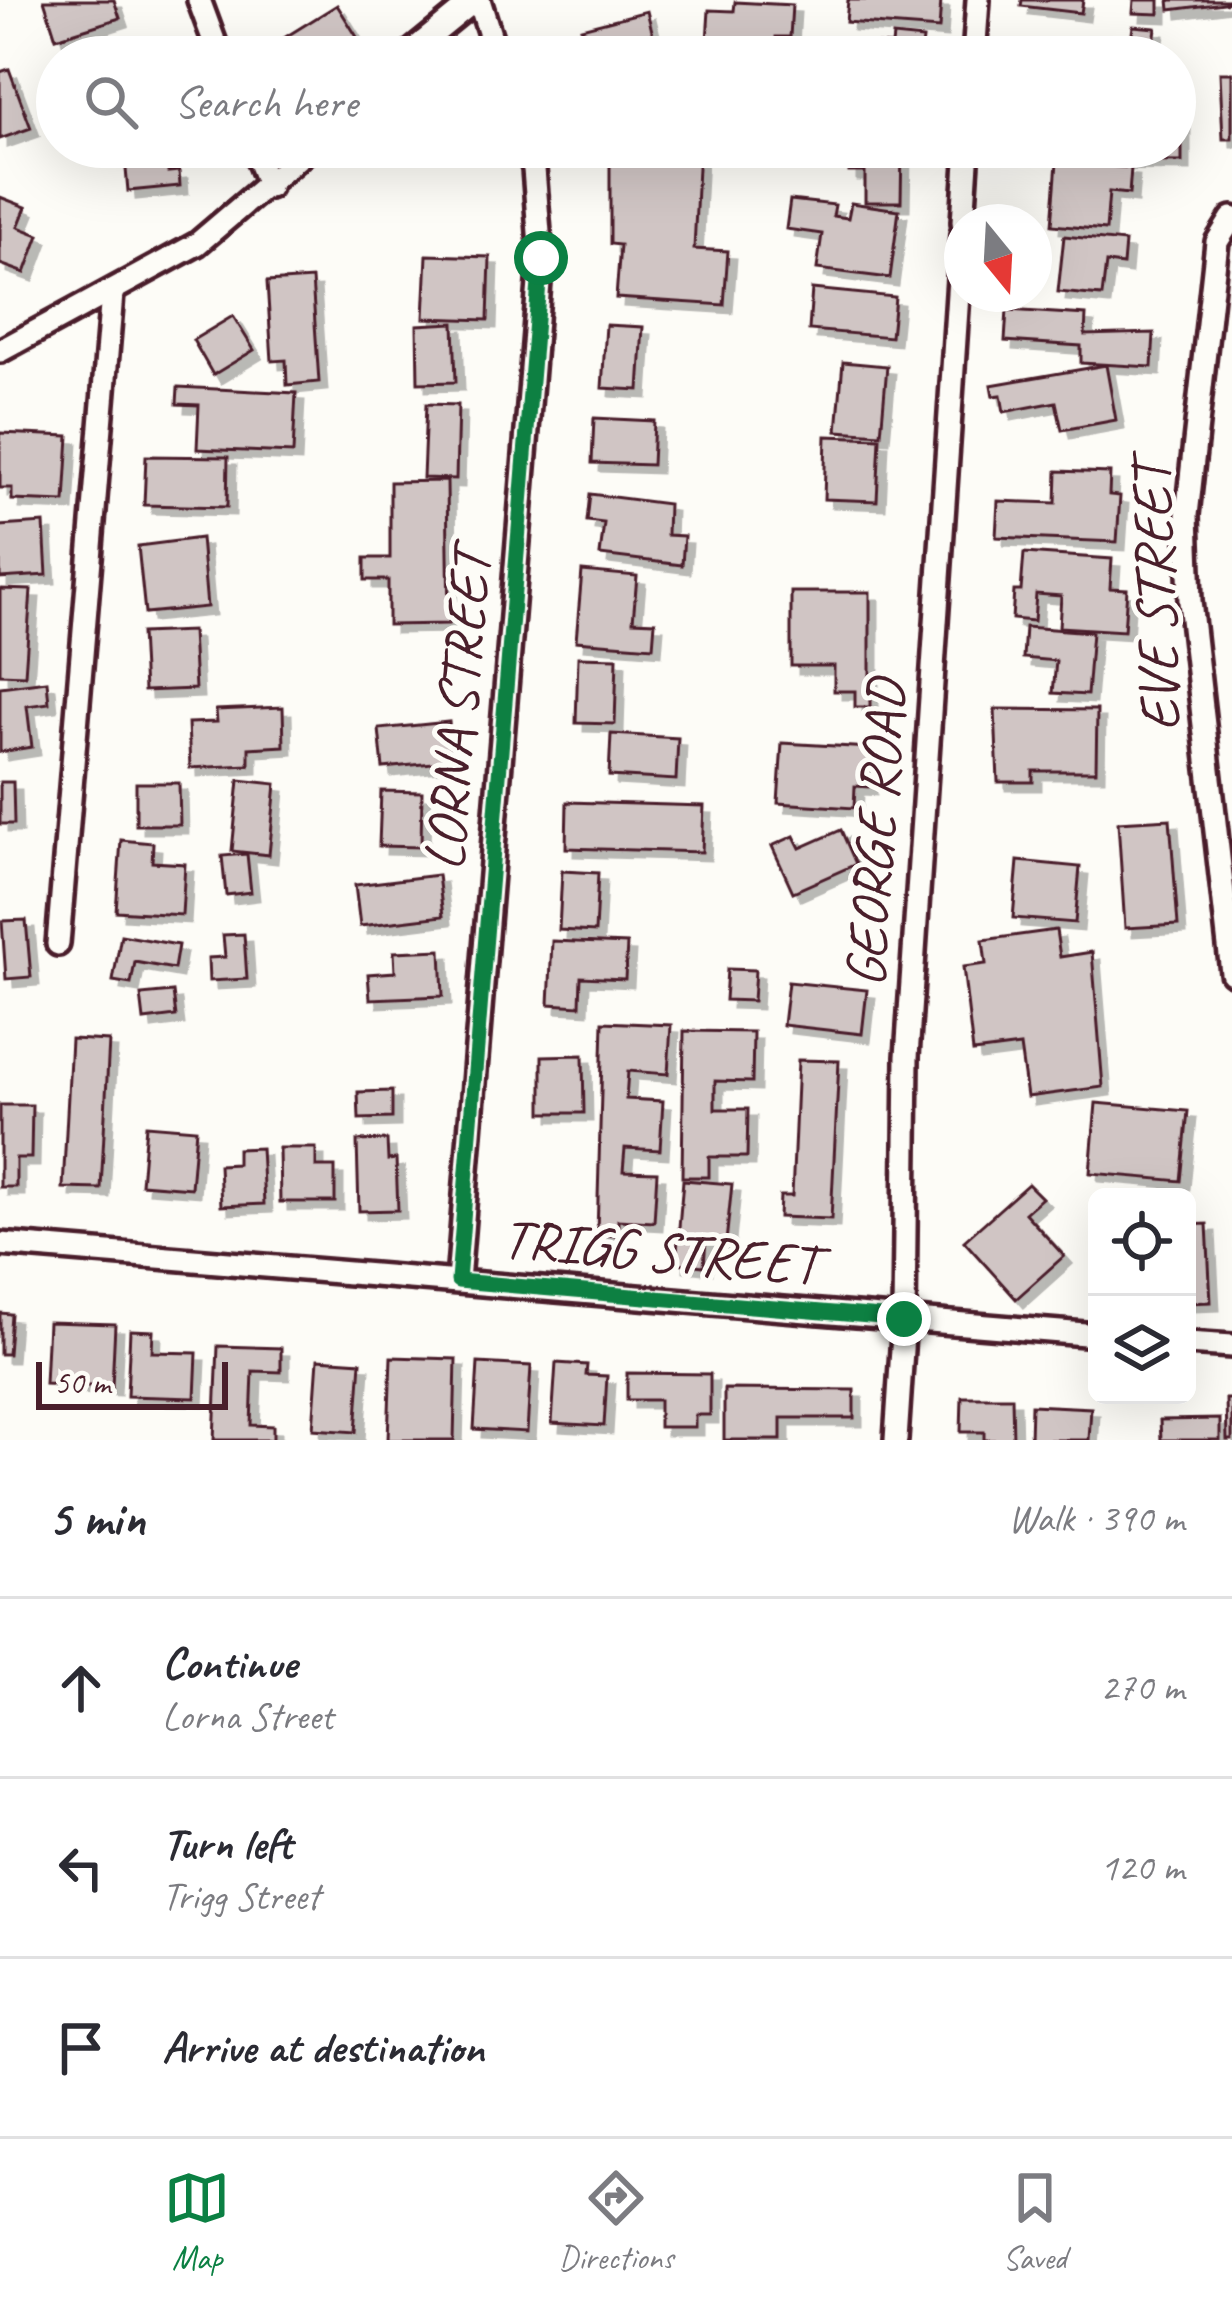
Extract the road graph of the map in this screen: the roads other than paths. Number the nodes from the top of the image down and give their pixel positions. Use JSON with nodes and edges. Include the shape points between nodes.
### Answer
{"nodes":[{"id":1,"x":199,"y":0,"type":"edge"},
{"id":2,"x":477,"y":0,"type":"edge"},
{"id":3,"x":977,"y":0,"type":"edge"},
{"id":4,"x":212,"y":36,"type":"edge"},
{"id":5,"x":432,"y":36,"type":"edge"},
{"id":6,"x":490,"y":36,"type":"edge"},
{"id":7,"x":975,"y":36,"type":"edge"},
{"id":8,"x":261,"y":168,"type":"edge"},
{"id":9,"x":289,"y":168,"type":"edge"},
{"id":10,"x":534,"y":168,"type":"edge"},
{"id":11,"x":967,"y":168,"type":"edge"},
{"id":12,"x":268,"y":188,"type":"junction"},
{"id":13,"x":964,"y":204,"type":"edge"},
{"id":14,"x":1231,"y":219,"type":"edge"},
{"id":15,"x":112,"y":294,"type":"junction"},
{"id":16,"x":957,"y":312,"type":"edge"},
{"id":17,"x":0,"y":351,"type":"edge"},
{"id":18,"x":58,"y":944,"type":"dead end"},
{"id":19,"x":1232,"y":973,"type":"edge"},
{"id":20,"x":0,"y":1244,"type":"edge"},
{"id":21,"x":458,"y":1281,"type":"junction"},
{"id":22,"x":904,"y":1319,"type":"junction"},
{"id":23,"x":1088,"y":1334,"type":"edge"},
{"id":24,"x":1196,"y":1343,"type":"edge"},
{"id":25,"x":1232,"y":1346,"type":"edge"},
{"id":26,"x":896,"y":1440,"type":"edge"}],
"edges":[{"from":1,"to":4,"type":"street"},
{"from":2,"to":5,"type":"street"},
{"from":2,"to":6,"type":"street"},
{"from":3,"to":7,"type":"street"},
{"from":8,"to":12,"type":"street"},
{"from":9,"to":12,"type":"street"},
{"from":10,"to":21,"type":"street","name":"LORNA STREET","via":[[541,258]]},
{"from":11,"to":13,"type":"street"},
{"from":12,"to":15,"type":"street","via":[[197,244]]},
{"from":14,"to":19,"type":"street","name":"EVE STREET","via":[[1217,242],[1187,514]]},
{"from":15,"to":17,"type":"street"},
{"from":15,"to":18,"type":"street"},
{"from":16,"to":22,"type":"street","name":"GEORGE ROAD","via":[[907,1057]]},
{"from":20,"to":21,"type":"street","name":"TRIGG STREET"},
{"from":21,"to":22,"type":"street","name":"TRIGG STREET"},
{"from":22,"to":23,"type":"street","name":"TRIGG STREET"},
{"from":22,"to":26,"type":"street","name":"GEORGE ROAD"},
{"from":24,"to":25,"type":"street"}]}
